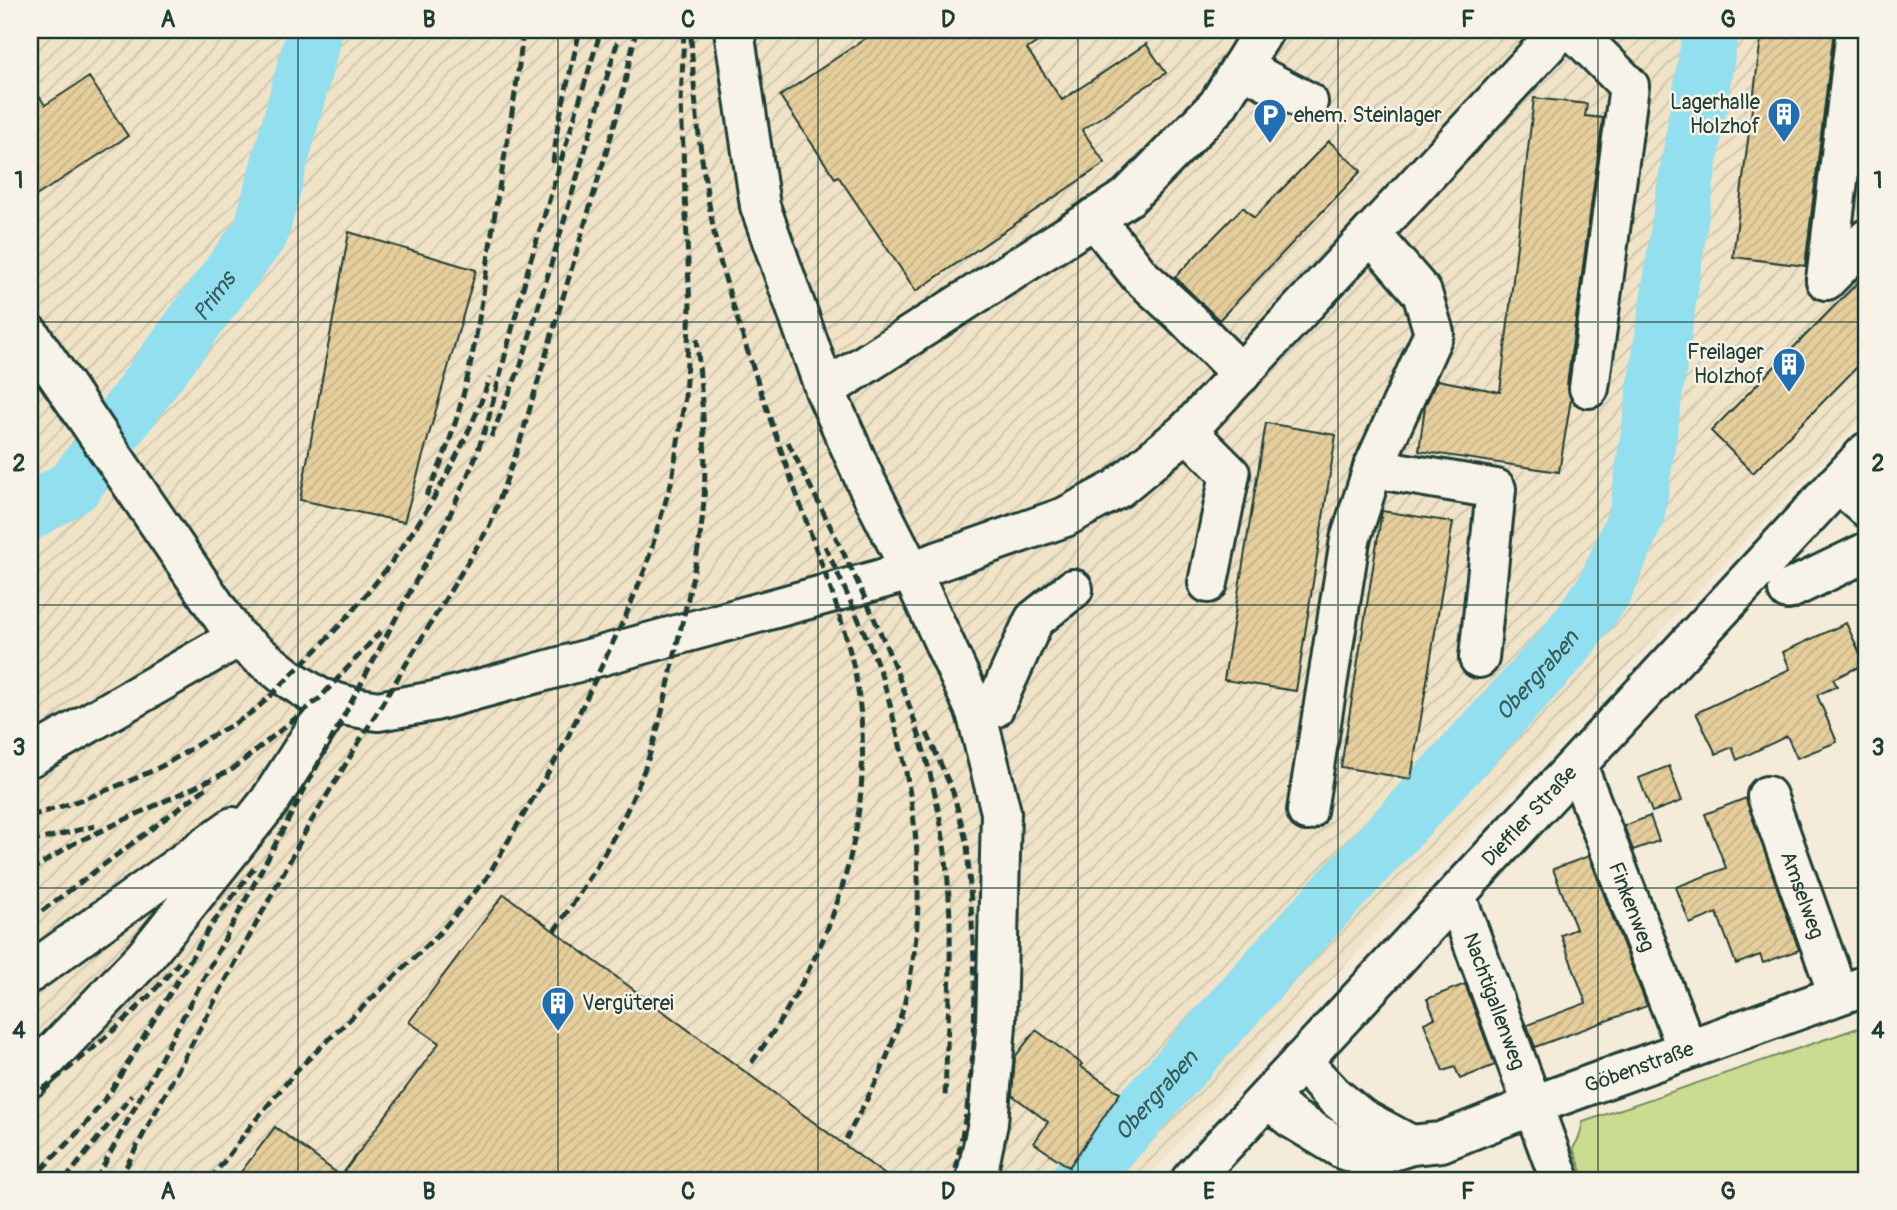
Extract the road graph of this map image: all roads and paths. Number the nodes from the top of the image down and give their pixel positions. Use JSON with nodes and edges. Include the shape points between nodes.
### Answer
{"nodes":[{"id":1,"x":734,"y":30,"type":"edge"},
{"id":2,"x":1264,"y":30,"type":"edge"},
{"id":3,"x":1561,"y":30,"type":"edge"},
{"id":4,"x":1573,"y":30,"type":"edge"},
{"id":5,"x":1856,"y":30,"type":"edge"},
{"id":6,"x":1241,"y":67,"type":"junction"},
{"id":7,"x":1308,"y":102,"type":"dead end"},
{"id":8,"x":1094,"y":218,"type":"junction"},
{"id":9,"x":1371,"y":234,"type":"junction"},
{"id":10,"x":1867,"y":239,"type":"edge"},
{"id":11,"x":39,"y":349,"type":"edge"},
{"id":12,"x":1241,"y":374,"type":"junction"},
{"id":13,"x":1589,"y":388,"type":"dead end"},
{"id":14,"x":825,"y":390,"type":"junction"},
{"id":15,"x":1187,"y":431,"type":"junction"},
{"id":16,"x":1867,"y":452,"type":"edge"},
{"id":17,"x":1373,"y":468,"type":"junction"},
{"id":18,"x":1838,"y":483,"type":"junction"},
{"id":19,"x":1867,"y":508,"type":"edge"},
{"id":20,"x":1867,"y":552,"type":"edge"},
{"id":21,"x":911,"y":572,"type":"junction"},
{"id":22,"x":1208,"y":583,"type":"dead end"},
{"id":23,"x":1073,"y":589,"type":"dead end"},
{"id":24,"x":1788,"y":590,"type":"dead end"},
{"id":25,"x":237,"y":638,"type":"junction"},
{"id":26,"x":1479,"y":659,"type":"dead end"},
{"id":27,"x":332,"y":702,"type":"junction"},
{"id":28,"x":976,"y":712,"type":"junction"},
{"id":29,"x":30,"y":757,"type":"edge"},
{"id":30,"x":1577,"y":765,"type":"junction"},
{"id":31,"x":1767,"y":796,"type":"dead end"},
{"id":32,"x":269,"y":801,"type":"junction"},
{"id":33,"x":1307,"y":811,"type":"dead end"},
{"id":34,"x":1456,"y":896,"type":"junction"},
{"id":35,"x":30,"y":972,"type":"edge"},
{"id":36,"x":1853,"y":990,"type":"edge"},
{"id":37,"x":1687,"y":1049,"type":"junction"},
{"id":38,"x":1301,"y":1061,"type":"junction"},
{"id":39,"x":30,"y":1077,"type":"edge"},
{"id":40,"x":1268,"y":1098,"type":"junction"},
{"id":41,"x":1534,"y":1105,"type":"junction"},
{"id":42,"x":1411,"y":1145,"type":"junction"},
{"id":43,"x":976,"y":1180,"type":"edge"},
{"id":44,"x":1191,"y":1180,"type":"edge"},
{"id":45,"x":1377,"y":1180,"type":"edge"},
{"id":46,"x":1560,"y":1180,"type":"edge"}],
"edges":[{"from":1,"to":14,"type":"main road","via":[[760,206]]},
{"from":2,"to":6,"type":"main road"},
{"from":3,"to":9,"type":"main road"},
{"from":4,"to":13,"type":"main road","via":[[1629,86]]},
{"from":5,"to":10,"type":"main road","via":[[1826,280]]},
{"from":6,"to":7,"type":"main road"},
{"from":6,"to":8,"type":"main road","via":[[1217,104],[1128,197]]},
{"from":8,"to":12,"type":"main road","via":[[1139,276]]},
{"from":8,"to":14,"type":"main road"},
{"from":9,"to":12,"type":"main road"},
{"from":9,"to":17,"type":"main road","via":[[1422,293],[1434,333]]},
{"from":11,"to":25,"type":"main road"},
{"from":12,"to":15,"type":"main road"},
{"from":14,"to":21,"type":"main road"},
{"from":15,"to":21,"type":"main road","via":[[1117,489],[1065,517]]},
{"from":15,"to":22,"type":"main road","via":[[1230,474]]},
{"from":16,"to":18,"type":"main road","name":"Dieffler Straße"},
{"from":17,"to":26,"type":"main road","via":[[1496,489]]},
{"from":17,"to":33,"type":"main road","via":[[1350,540]]},
{"from":18,"to":19,"type":"main road"},
{"from":18,"to":30,"type":"main road","name":"Dieffler Straße"},
{"from":20,"to":24,"type":"main road"},
{"from":21,"to":27,"type":"main road","via":[[435,701],[378,711]]},
{"from":21,"to":28,"type":"main road"},
{"from":23,"to":28,"type":"main road","via":[[1034,620],[994,708]]},
{"from":25,"to":27,"type":"main road","via":[[288,678]]},
{"from":25,"to":29,"type":"main road"},
{"from":27,"to":32,"type":"main road"},
{"from":28,"to":43,"type":"main road","via":[[1001,812],[996,1025],[988,1123]]},
{"from":30,"to":34,"type":"main road","name":"Dieffler Straße"},
{"from":30,"to":37,"type":"main road","name":"Finkenweg"},
{"from":31,"to":36,"type":"main road","name":"Amselweg"},
{"from":32,"to":35,"type":"main road"},
{"from":32,"to":39,"type":"main road","via":[[144,958]]},
{"from":34,"to":38,"type":"main road","name":"Dieffler Straße"},
{"from":34,"to":41,"type":"main road","name":"Nachtigallenweg"},
{"from":36,"to":37,"type":"main road","name":"Göbenstraße"},
{"from":37,"to":41,"type":"main road","name":"Göbenstraße"},
{"from":38,"to":40,"type":"main road","name":"Dieffler Straße"},
{"from":38,"to":42,"type":"main road","via":[[1361,1118]]},
{"from":40,"to":42,"type":"main road","name":"Göbenstraße","via":[[1320,1137],[1359,1155],[1377,1156]]},
{"from":40,"to":44,"type":"main road","name":"Dieffler Straße"},
{"from":41,"to":42,"type":"main road","name":"Göbenstraße","via":[[1441,1142]]},
{"from":41,"to":46,"type":"main road","name":"Nachtigallenweg"},
{"from":42,"to":45,"type":"main road"}]}
